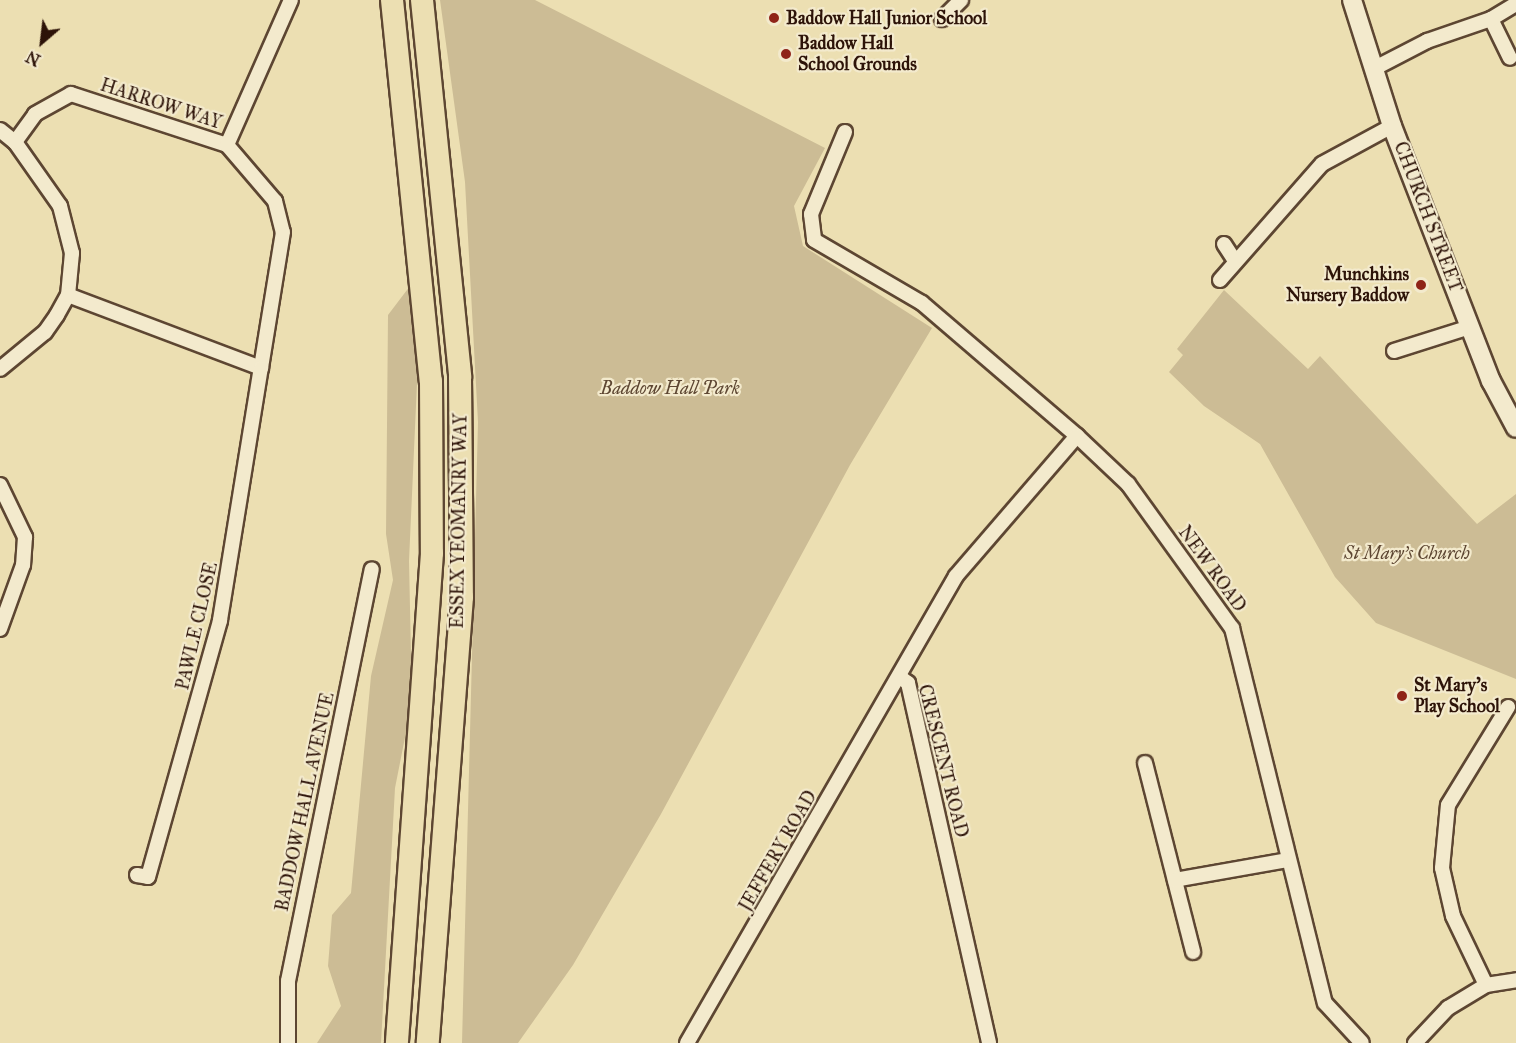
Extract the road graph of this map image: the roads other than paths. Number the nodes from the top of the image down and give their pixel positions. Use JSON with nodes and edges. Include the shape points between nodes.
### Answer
{"nodes":[{"id":1,"x":291,"y":0,"type":"edge"},
{"id":2,"x":392,"y":0,"type":"edge"},
{"id":3,"x":422,"y":0,"type":"edge"},
{"id":4,"x":961,"y":0,"type":"edge"},
{"id":5,"x":1352,"y":0,"type":"edge"},
{"id":6,"x":1516,"y":4,"type":"edge"},
{"id":7,"x":942,"y":19,"type":"dead end"},
{"id":8,"x":1491,"y":20,"type":"junction"},
{"id":9,"x":1510,"y":58,"type":"dead end"},
{"id":10,"x":1375,"y":68,"type":"junction"},
{"id":11,"x":1392,"y":126,"type":"junction"},
{"id":12,"x":0,"y":130,"type":"edge"},
{"id":13,"x":845,"y":132,"type":"dead end"},
{"id":14,"x":15,"y":142,"type":"junction"},
{"id":15,"x":227,"y":145,"type":"junction"},
{"id":16,"x":1224,"y":244,"type":"dead end"},
{"id":17,"x":1235,"y":261,"type":"junction"},
{"id":18,"x":1220,"y":280,"type":"dead end"},
{"id":19,"x":68,"y":295,"type":"junction"},
{"id":20,"x":1470,"y":327,"type":"junction"},
{"id":21,"x":1394,"y":351,"type":"dead end"},
{"id":22,"x":261,"y":368,"type":"junction"},
{"id":23,"x":0,"y":369,"type":"edge"},
{"id":24,"x":1516,"y":428,"type":"edge"},
{"id":25,"x":1077,"y":436,"type":"junction"},
{"id":26,"x":0,"y":485,"type":"edge"},
{"id":27,"x":372,"y":569,"type":"dead end"},
{"id":28,"x":0,"y":629,"type":"edge"},
{"id":29,"x":900,"y":677,"type":"junction"},
{"id":30,"x":1508,"y":707,"type":"dead end"},
{"id":31,"x":1145,"y":763,"type":"dead end"},
{"id":32,"x":1287,"y":860,"type":"junction"},
{"id":33,"x":137,"y":875,"type":"dead end"},
{"id":34,"x":1175,"y":880,"type":"junction"},
{"id":35,"x":1193,"y":952,"type":"dead end"},
{"id":36,"x":1516,"y":980,"type":"edge"},
{"id":37,"x":1486,"y":985,"type":"junction"},
{"id":38,"x":288,"y":1043,"type":"edge"},
{"id":39,"x":397,"y":1043,"type":"edge"},
{"id":40,"x":428,"y":1043,"type":"edge"},
{"id":41,"x":687,"y":1043,"type":"edge"},
{"id":42,"x":989,"y":1043,"type":"edge"},
{"id":43,"x":1362,"y":1043,"type":"edge"},
{"id":44,"x":1415,"y":1043,"type":"edge"}],
"edges":[{"from":1,"to":15,"type":"street"},
{"from":2,"to":39,"type":"main road","name":"ESSEX YEOMANRY WAY","via":[[431,381],[432,553]]},
{"from":3,"to":40,"type":"main road","name":"ESSEX YEOMANRY WAY","via":[[460,377],[461,562]]},
{"from":4,"to":7,"type":"street"},
{"from":5,"to":10,"type":"street","name":"CHURCH STREET"},
{"from":6,"to":8,"type":"street"},
{"from":8,"to":9,"type":"street"},
{"from":8,"to":10,"type":"street","via":[[1427,41]]},
{"from":10,"to":11,"type":"street","name":"CHURCH STREET"},
{"from":11,"to":17,"type":"street","via":[[1322,164]]},
{"from":11,"to":20,"type":"street","name":"CHURCH STREET"},
{"from":12,"to":14,"type":"street"},
{"from":13,"to":25,"type":"street","name":"NEW ROAD","via":[[811,214],[814,240],[922,303]]},
{"from":14,"to":15,"type":"street","name":"HARROW WAY","via":[[35,114],[71,94]]},
{"from":14,"to":19,"type":"street","via":[[60,206],[72,253]]},
{"from":15,"to":22,"type":"street","name":"HARROW WAY","via":[[275,201],[283,232]]},
{"from":16,"to":17,"type":"street"},
{"from":17,"to":18,"type":"street"},
{"from":19,"to":22,"type":"street"},
{"from":19,"to":23,"type":"street","via":[[45,332]]},
{"from":20,"to":21,"type":"street"},
{"from":20,"to":24,"type":"street","name":"CHURCH STREET"},
{"from":22,"to":33,"type":"street","name":"PAWLE CLOSE","via":[[220,620],[148,877]]},
{"from":25,"to":29,"type":"street","name":"CRESCENT ROAD","via":[[976,548]]},
{"from":25,"to":32,"type":"street","name":"NEW ROAD","via":[[1128,484],[1232,628]]},
{"from":26,"to":28,"type":"street","via":[[25,537],[23,565]]},
{"from":27,"to":38,"type":"street","name":"BADDOW HALL AVENUE","via":[[288,981]]},
{"from":29,"to":41,"type":"street","name":"JEFFERY ROAD"},
{"from":29,"to":42,"type":"street","name":"CRESCENT ROAD","via":[[908,683]]},
{"from":30,"to":37,"type":"street","via":[[1448,805],[1442,868],[1453,916]]},
{"from":31,"to":34,"type":"street"},
{"from":32,"to":34,"type":"street"},
{"from":32,"to":43,"type":"street","name":"NEW ROAD","via":[[1325,1003]]},
{"from":34,"to":35,"type":"street"},
{"from":36,"to":37,"type":"street"},
{"from":37,"to":44,"type":"street","via":[[1432,1020]]}]}
